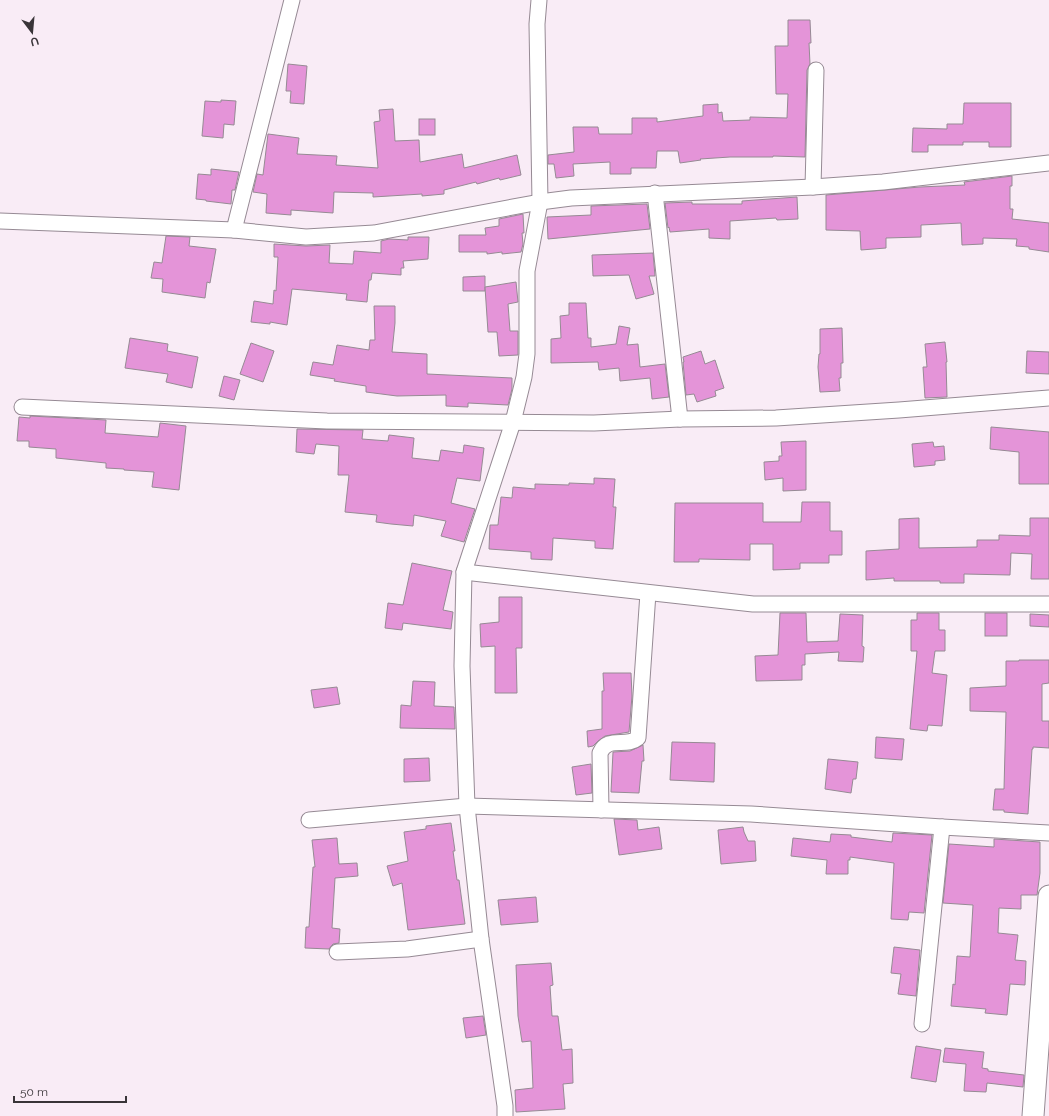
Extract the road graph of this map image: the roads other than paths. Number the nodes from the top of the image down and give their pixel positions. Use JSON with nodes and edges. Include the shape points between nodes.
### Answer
{"nodes":[{"id":1,"x":292,"y":0,"type":"edge"},
{"id":2,"x":539,"y":0,"type":"edge"},
{"id":3,"x":816,"y":70,"type":"dead end"},
{"id":4,"x":1049,"y":163,"type":"edge"},
{"id":5,"x":813,"y":187,"type":"junction"},
{"id":6,"x":655,"y":193,"type":"junction"},
{"id":7,"x":540,"y":202,"type":"junction"},
{"id":8,"x":0,"y":221,"type":"edge"},
{"id":9,"x":234,"y":230,"type":"junction"},
{"id":10,"x":1049,"y":398,"type":"edge"},
{"id":11,"x":22,"y":407,"type":"dead end"},
{"id":12,"x":680,"y":419,"type":"junction"},
{"id":13,"x":513,"y":422,"type":"junction"},
{"id":14,"x":464,"y":572,"type":"junction"},
{"id":15,"x":648,"y":593,"type":"junction"},
{"id":16,"x":1049,"y":604,"type":"edge"},
{"id":17,"x":467,"y":806,"type":"junction"},
{"id":18,"x":601,"y":810,"type":"junction"},
{"id":19,"x":309,"y":820,"type":"dead end"},
{"id":20,"x":942,"y":828,"type":"junction"},
{"id":21,"x":1049,"y":833,"type":"edge"},
{"id":22,"x":1049,"y":896,"type":"edge"},
{"id":23,"x":481,"y":939,"type":"junction"},
{"id":24,"x":337,"y":952,"type":"dead end"},
{"id":25,"x":922,"y":1024,"type":"dead end"},
{"id":26,"x":505,"y":1116,"type":"edge"},
{"id":27,"x":1034,"y":1116,"type":"edge"}],
"edges":[{"from":1,"to":9,"type":"street"},
{"from":2,"to":7,"type":"street","via":[[537,24]]},
{"from":3,"to":5,"type":"street"},
{"from":4,"to":5,"type":"street","via":[[883,182]]},
{"from":5,"to":6,"type":"street"},
{"from":6,"to":7,"type":"street"},
{"from":6,"to":12,"type":"street"},
{"from":7,"to":9,"type":"street","via":[[374,233],[306,237]]},
{"from":7,"to":13,"type":"street","via":[[527,271],[527,354]]},
{"from":8,"to":9,"type":"street"},
{"from":10,"to":12,"type":"street","via":[[776,418]]},
{"from":11,"to":13,"type":"street","via":[[327,421]]},
{"from":12,"to":13,"type":"street","via":[[594,423]]},
{"from":13,"to":14,"type":"street"},
{"from":14,"to":15,"type":"street"},
{"from":14,"to":17,"type":"street","via":[[462,666]]},
{"from":15,"to":16,"type":"street","via":[[752,604]]},
{"from":15,"to":18,"type":"street","via":[[638,738],[631,742],[610,743],[602,749]]},
{"from":17,"to":18,"type":"street"},
{"from":17,"to":19,"type":"street"},
{"from":17,"to":23,"type":"street"},
{"from":18,"to":20,"type":"street","via":[[751,814]]},
{"from":20,"to":21,"type":"street"},
{"from":20,"to":25,"type":"street"},
{"from":22,"to":27,"type":"street"},
{"from":23,"to":24,"type":"street","via":[[407,949]]},
{"from":23,"to":26,"type":"street"}]}
